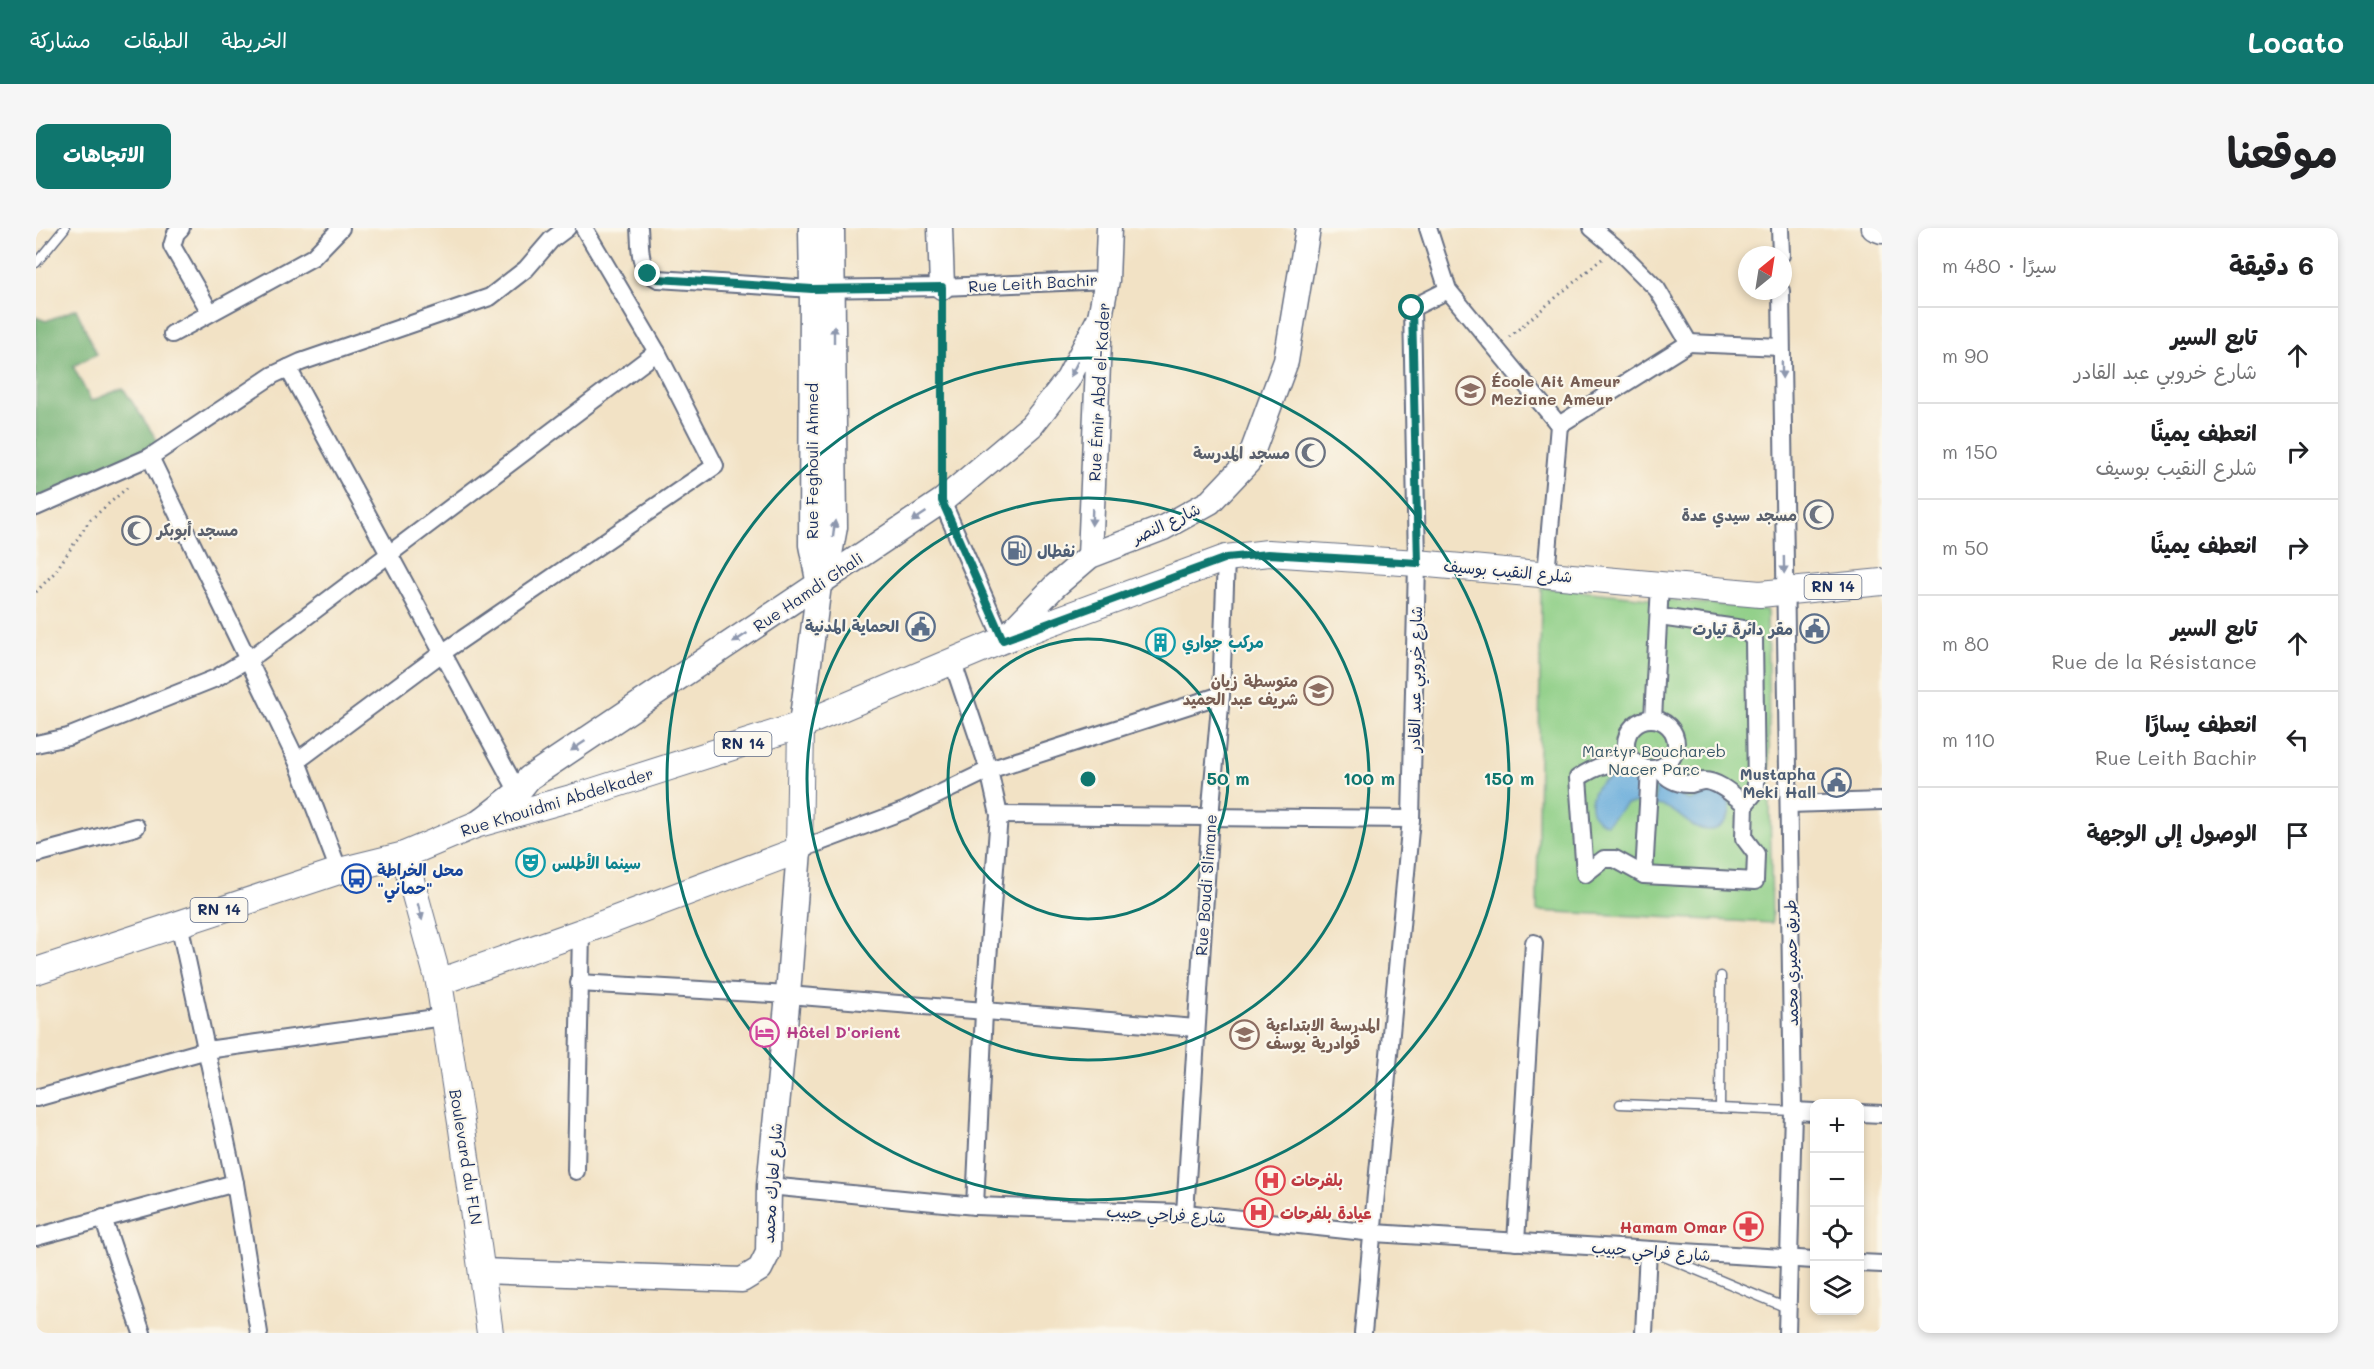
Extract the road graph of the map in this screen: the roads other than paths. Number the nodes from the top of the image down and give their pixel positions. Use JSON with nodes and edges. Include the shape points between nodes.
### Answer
{"nodes":[{"id":1,"x":65,"y":228,"type":"edge"},
{"id":2,"x":341,"y":228,"type":"edge"},
{"id":3,"x":567,"y":228,"type":"edge"},
{"id":4,"x":584,"y":228,"type":"edge"},
{"id":5,"x":639,"y":228,"type":"edge"},
{"id":6,"x":811,"y":228,"type":"edge"},
{"id":7,"x":832,"y":228,"type":"edge"},
{"id":8,"x":940,"y":228,"type":"edge"},
{"id":9,"x":1108,"y":228,"type":"edge"},
{"id":10,"x":1308,"y":228,"type":"edge"},
{"id":11,"x":1428,"y":228,"type":"edge"},
{"id":12,"x":1592,"y":228,"type":"edge"},
{"id":13,"x":1780,"y":228,"type":"edge"},
{"id":14,"x":1874,"y":228,"type":"edge"},
{"id":15,"x":179,"y":231,"type":"edge"},
{"id":16,"x":1882,"y":231,"type":"edge"},
{"id":17,"x":1781,"y":246,"type":"edge"},
{"id":18,"x":36,"y":263,"type":"edge"},
{"id":19,"x":1107,"y":280,"type":"junction"},
{"id":20,"x":942,"y":287,"type":"junction"},
{"id":21,"x":823,"y":289,"type":"junction"},
{"id":22,"x":1448,"y":290,"type":"junction"},
{"id":23,"x":1781,"y":300,"type":"edge"},
{"id":24,"x":210,"y":312,"type":"junction"},
{"id":25,"x":1101,"y":317,"type":"junction"},
{"id":26,"x":172,"y":334,"type":"dead end"},
{"id":27,"x":1689,"y":343,"type":"junction"},
{"id":28,"x":1782,"y":347,"type":"junction"},
{"id":29,"x":657,"y":352,"type":"junction"},
{"id":30,"x":288,"y":368,"type":"junction"},
{"id":31,"x":1559,"y":425,"type":"junction"},
{"id":32,"x":154,"y":465,"type":"junction"},
{"id":33,"x":942,"y":501,"type":"junction"},
{"id":34,"x":36,"y":507,"type":"edge"},
{"id":35,"x":388,"y":555,"type":"junction"},
{"id":36,"x":1090,"y":556,"type":"junction"},
{"id":37,"x":1226,"y":558,"type":"junction"},
{"id":38,"x":1418,"y":563,"type":"junction"},
{"id":39,"x":1546,"y":575,"type":"junction"},
{"id":40,"x":1882,"y":582,"type":"edge"},
{"id":41,"x":819,"y":585,"type":"junction"},
{"id":42,"x":1660,"y":585,"type":"junction"},
{"id":43,"x":1785,"y":592,"type":"junction"},
{"id":44,"x":1660,"y":617,"type":"junction"},
{"id":45,"x":1003,"y":640,"type":"junction"},
{"id":46,"x":442,"y":653,"type":"junction"},
{"id":47,"x":247,"y":660,"type":"junction"},
{"id":48,"x":952,"y":660,"type":"junction"},
{"id":49,"x":1221,"y":695,"type":"junction"},
{"id":50,"x":1653,"y":719,"type":"junction"},
{"id":51,"x":801,"y":725,"type":"junction"},
{"id":52,"x":36,"y":744,"type":"edge"},
{"id":53,"x":297,"y":760,"type":"junction"},
{"id":54,"x":1642,"y":768,"type":"junction"},
{"id":55,"x":989,"y":770,"type":"junction"},
{"id":56,"x":518,"y":792,"type":"junction"},
{"id":57,"x":1882,"y":801,"type":"edge"},
{"id":58,"x":1745,"y":804,"type":"junction"},
{"id":59,"x":1789,"y":804,"type":"junction"},
{"id":60,"x":999,"y":815,"type":"junction"},
{"id":61,"x":1210,"y":817,"type":"junction"},
{"id":62,"x":1411,"y":819,"type":"junction"},
{"id":63,"x":475,"y":825,"type":"junction"},
{"id":64,"x":136,"y":827,"type":"dead end"},
{"id":65,"x":799,"y":850,"type":"junction"},
{"id":66,"x":36,"y":854,"type":"edge"},
{"id":67,"x":404,"y":855,"type":"junction"},
{"id":68,"x":339,"y":871,"type":"junction"},
{"id":69,"x":1644,"y":875,"type":"junction"},
{"id":70,"x":179,"y":924,"type":"junction"},
{"id":71,"x":581,"y":932,"type":"junction"},
{"id":72,"x":1534,"y":943,"type":"dead end"},
{"id":73,"x":36,"y":971,"type":"edge"},
{"id":74,"x":1721,"y":976,"type":"dead end"},
{"id":75,"x":439,"y":982,"type":"junction"},
{"id":76,"x":579,"y":982,"type":"junction"},
{"id":77,"x":788,"y":995,"type":"junction"},
{"id":78,"x":984,"y":1012,"type":"junction"},
{"id":79,"x":443,"y":1017,"type":"junction"},
{"id":80,"x":1196,"y":1028,"type":"junction"},
{"id":81,"x":207,"y":1050,"type":"junction"},
{"id":82,"x":36,"y":1098,"type":"edge"},
{"id":83,"x":1620,"y":1104,"type":"dead end"},
{"id":84,"x":1720,"y":1108,"type":"junction"},
{"id":85,"x":1793,"y":1111,"type":"junction"},
{"id":86,"x":1810,"y":1112,"type":"edge"},
{"id":87,"x":1864,"y":1113,"type":"edge"},
{"id":88,"x":1882,"y":1114,"type":"edge"},
{"id":89,"x":576,"y":1171,"type":"dead end"},
{"id":90,"x":235,"y":1184,"type":"junction"},
{"id":91,"x":769,"y":1186,"type":"junction"},
{"id":92,"x":975,"y":1206,"type":"junction"},
{"id":93,"x":1185,"y":1213,"type":"junction"},
{"id":94,"x":103,"y":1218,"type":"junction"},
{"id":95,"x":1374,"y":1233,"type":"junction"},
{"id":96,"x":36,"y":1237,"type":"edge"},
{"id":97,"x":1516,"y":1242,"type":"junction"},
{"id":98,"x":1648,"y":1250,"type":"junction"},
{"id":99,"x":1788,"y":1259,"type":"junction"},
{"id":100,"x":1810,"y":1260,"type":"edge"},
{"id":101,"x":1864,"y":1263,"type":"edge"},
{"id":102,"x":1882,"y":1264,"type":"edge"},
{"id":103,"x":482,"y":1271,"type":"junction"},
{"id":104,"x":1787,"y":1308,"type":"junction"},
{"id":105,"x":142,"y":1333,"type":"edge"},
{"id":106,"x":259,"y":1333,"type":"edge"},
{"id":107,"x":490,"y":1333,"type":"edge"},
{"id":108,"x":1363,"y":1333,"type":"edge"},
{"id":109,"x":1644,"y":1333,"type":"edge"},
{"id":110,"x":1787,"y":1333,"type":"edge"}],
"edges":[{"from":1,"to":18,"type":"lane"},
{"from":2,"to":24,"type":"street","via":[[313,257]]},
{"from":3,"to":30,"type":"street","via":[[526,269],[490,297]]},
{"from":4,"to":29,"type":"street"},
{"from":5,"to":21,"type":"street","name":"Rue Leith Bachir","via":[[643,267],[658,279]]},
{"from":6,"to":21,"type":"street","name":"Rue Feghouli Ahmed"},
{"from":7,"to":21,"type":"street","name":"Rue Feghouli Ahmed"},
{"from":8,"to":20,"type":"street"},
{"from":9,"to":19,"type":"street","name":"Rue Émir Abd el-Kader"},
{"from":10,"to":36,"type":"street","name":"شارع النصر","via":[[1286,361],[1249,461],[1210,502],[1163,528]]},
{"from":11,"to":22,"type":"street"},
{"from":12,"to":27,"type":"street","via":[[1657,289]]},
{"from":13,"to":17,"type":"street"},
{"from":14,"to":16,"type":"street"},
{"from":15,"to":24,"type":"street","via":[[172,246]]},
{"from":19,"to":20,"type":"street","name":"Rue Leith Bachir"},
{"from":19,"to":25,"type":"street","name":"Rue Émir Abd el-Kader"},
{"from":20,"to":21,"type":"street","name":"Rue Leith Bachir"},
{"from":21,"to":41,"type":"street","name":"Rue Feghouli Ahmed","via":[[836,527]]},
{"from":22,"to":31,"type":"street"},
{"from":22,"to":38,"type":"street","name":"شارع خروبي عبد القادر","via":[[1412,308]]},
{"from":23,"to":28,"type":"street","name":"طريق حميري محمد"},
{"from":24,"to":26,"type":"street"},
{"from":25,"to":33,"type":"street","name":"Rue Hamdi Ghali","one_way":true,"via":[[1068,379],[1031,426]]},
{"from":25,"to":36,"type":"street","name":"Rue Émir Abd el-Kader","one_way":true},
{"from":27,"to":28,"type":"street"},
{"from":27,"to":31,"type":"street"},
{"from":28,"to":43,"type":"street","name":"طريق حميري محمد","one_way":true},
{"from":29,"to":35,"type":"street"},
{"from":29,"to":46,"type":"street","via":[[715,466]]},
{"from":30,"to":32,"type":"street","via":[[273,375]]},
{"from":30,"to":35,"type":"street"},
{"from":31,"to":39,"type":"street"},
{"from":32,"to":34,"type":"street"},
{"from":32,"to":47,"type":"street"},
{"from":33,"to":41,"type":"street","name":"Rue Hamdi Ghali","one_way":true},
{"from":33,"to":45,"type":"street"},
{"from":35,"to":46,"type":"street"},
{"from":35,"to":47,"type":"street"},
{"from":36,"to":45,"type":"street","name":"شارع النصر"},
{"from":37,"to":38,"type":"main road","name":"شلرع النقيب بوسيف","number":"RN 14","via":[[1268,554]]},
{"from":37,"to":45,"type":"main road","name":"شلرع النقيب بوسيف","number":"RN 14"},
{"from":37,"to":49,"type":"street","name":"Rue Boudi Slimane"},
{"from":38,"to":39,"type":"main road","name":"شلرع النقيب بوسيف","number":"RN 14"},
{"from":38,"to":62,"type":"street","name":"شارع خروبي عبد القادر"},
{"from":39,"to":42,"type":"main road","name":"شلرع النقيب بوسيف","number":"RN 14"},
{"from":40,"to":43,"type":"main road","name":"شلرع النقيب بوسيف","number":"RN 14"},
{"from":41,"to":51,"type":"street","name":"Rue Feghouli Ahmed"},
{"from":41,"to":56,"type":"street","name":"Rue Hamdi Ghali","one_way":true,"via":[[529,778]]},
{"from":42,"to":43,"type":"main road","name":"شلرع النقيب بوسيف","number":"RN 14","via":[[1760,594]]},
{"from":42,"to":44,"type":"street"},
{"from":43,"to":59,"type":"street","name":"طريق حميري محمد"},
{"from":44,"to":50,"type":"street"},
{"from":44,"to":58,"type":"street","via":[[1743,629],[1754,639],[1756,791]]},
{"from":45,"to":48,"type":"main road","name":"Rue Khouidmi Abdelkader","number":"RN 14"},
{"from":46,"to":53,"type":"street"},
{"from":46,"to":56,"type":"street"},
{"from":47,"to":52,"type":"street","via":[[216,678],[68,737]]},
{"from":47,"to":53,"type":"street"},
{"from":48,"to":51,"type":"main road","name":"Rue Khouidmi Abdelkader","number":"RN 14"},
{"from":48,"to":55,"type":"street"},
{"from":49,"to":55,"type":"street"},
{"from":49,"to":61,"type":"street","name":"Rue Boudi Slimane"},
{"from":50,"to":54,"type":"street","via":[[1637,724],[1627,738],[1626,747]]},
{"from":50,"to":54,"type":"street","via":[[1669,726],[1676,750],[1672,758]]},
{"from":51,"to":63,"type":"main road","name":"Rue Khouidmi Abdelkader","number":"RN 14"},
{"from":51,"to":65,"type":"main road"},
{"from":53,"to":68,"type":"street"},
{"from":54,"to":58,"type":"street","via":[[1677,783],[1706,781]]},
{"from":54,"to":69,"type":"street"},
{"from":54,"to":69,"type":"street","via":[[1594,767],[1578,778],[1586,874],[1604,859],[1615,859]]},
{"from":55,"to":60,"type":"street"},
{"from":55,"to":65,"type":"street","via":[[906,810]]},
{"from":56,"to":63,"type":"street","name":"Rue Hamdi Ghali"},
{"from":57,"to":59,"type":"street"},
{"from":58,"to":69,"type":"street","via":[[1744,838],[1756,854],[1755,881]]},
{"from":59,"to":85,"type":"street","name":"طريق حميري محمد"},
{"from":60,"to":61,"type":"street"},
{"from":60,"to":78,"type":"street"},
{"from":61,"to":62,"type":"street"},
{"from":61,"to":80,"type":"street","name":"Rue Boudi Slimane"},
{"from":62,"to":95,"type":"street","name":"شارع خروبي عبد القادر"},
{"from":63,"to":67,"type":"main road","name":"Rue Khouidmi Abdelkader","number":"RN 14"},
{"from":64,"to":66,"type":"street"},
{"from":65,"to":71,"type":"main road"},
{"from":65,"to":77,"type":"street","name":"شارع لعارك محمد"},
{"from":67,"to":68,"type":"main road","name":"Rue Khouidmi Abdelkader","number":"RN 14"},
{"from":67,"to":75,"type":"main road","name":"Boulevard du FLN","one_way":true},
{"from":68,"to":70,"type":"main road","name":"Rue Khouidmi Abdelkader","number":"RN 14"},
{"from":70,"to":73,"type":"main road","name":"Rue Khouidmi Abdelkader","number":"RN 14"},
{"from":70,"to":81,"type":"street"},
{"from":71,"to":75,"type":"main road"},
{"from":71,"to":76,"type":"street"},
{"from":72,"to":97,"type":"street"},
{"from":74,"to":84,"type":"lane"},
{"from":75,"to":79,"type":"main road","name":"Boulevard du FLN"},
{"from":76,"to":77,"type":"street"},
{"from":76,"to":89,"type":"street"},
{"from":77,"to":78,"type":"street"},
{"from":77,"to":91,"type":"street","name":"شارع لعارك محمد"},
{"from":78,"to":80,"type":"street"},
{"from":78,"to":92,"type":"street"},
{"from":79,"to":81,"type":"street"},
{"from":79,"to":103,"type":"main road","name":"Boulevard du FLN"},
{"from":80,"to":93,"type":"street","name":"Rue Boudi Slimane"},
{"from":81,"to":82,"type":"street"},
{"from":81,"to":90,"type":"street"},
{"from":83,"to":84,"type":"lane"},
{"from":84,"to":85,"type":"lane"},
{"from":85,"to":86,"type":"street"},
{"from":85,"to":99,"type":"street","name":"طريق حميري محمد"},
{"from":87,"to":88,"type":"street"},
{"from":90,"to":94,"type":"street"},
{"from":90,"to":106,"type":"street"},
{"from":91,"to":92,"type":"street","name":"شارع فراحي حبيب"},
{"from":91,"to":103,"type":"street","name":"شارع لعارك محمد","via":[[768,1253],[760,1269],[742,1280]]},
{"from":92,"to":93,"type":"street","name":"شارع فراحي حبيب"},
{"from":93,"to":95,"type":"street","name":"شارع فراحي حبيب"},
{"from":94,"to":96,"type":"street"},
{"from":94,"to":105,"type":"street"},
{"from":95,"to":97,"type":"street","name":"شارع فراحي حبيب"},
{"from":95,"to":108,"type":"street","name":"شارع خروبي عبد القادر"},
{"from":97,"to":98,"type":"street","name":"شارع فراحي حبيب"},
{"from":98,"to":99,"type":"street","name":"شارع فراحي حبيب"},
{"from":98,"to":104,"type":"lane"},
{"from":98,"to":109,"type":"street"},
{"from":99,"to":100,"type":"street","name":"شارع فراحي حبيب"},
{"from":99,"to":104,"type":"street","name":"طريق حميري محمد"},
{"from":101,"to":102,"type":"street"},
{"from":103,"to":107,"type":"main road","name":"Boulevard du FLN"},
{"from":104,"to":110,"type":"street","name":"طريق حميري محمد"}]}
